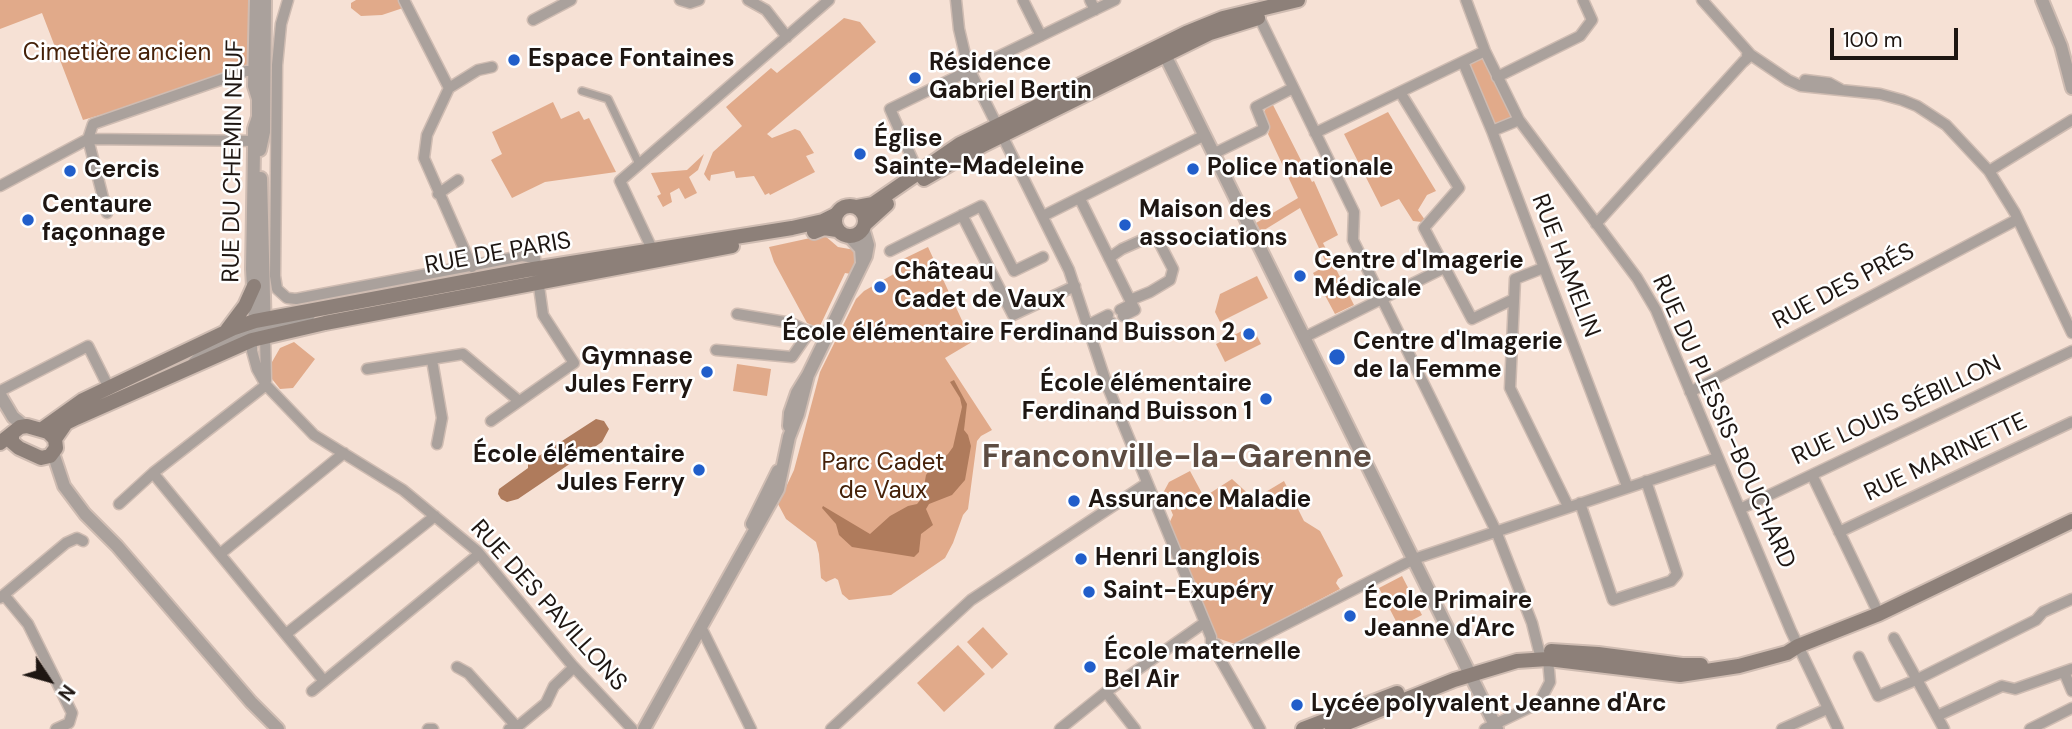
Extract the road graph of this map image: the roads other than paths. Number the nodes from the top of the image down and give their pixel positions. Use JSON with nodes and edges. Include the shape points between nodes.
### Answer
{"nodes":[{"id":1,"x":256,"y":0,"type":"edge"},
{"id":2,"x":265,"y":0,"type":"edge"},
{"id":3,"x":288,"y":0,"type":"edge"},
{"id":4,"x":404,"y":0,"type":"edge"},
{"id":5,"x":571,"y":0,"type":"edge"},
{"id":6,"x":680,"y":0,"type":"edge"},
{"id":7,"x":699,"y":0,"type":"edge"},
{"id":8,"x":748,"y":0,"type":"edge"},
{"id":9,"x":829,"y":0,"type":"edge"},
{"id":10,"x":956,"y":0,"type":"edge"},
{"id":11,"x":1023,"y":0,"type":"edge"},
{"id":12,"x":1115,"y":0,"type":"edge"},
{"id":13,"x":1466,"y":0,"type":"edge"},
{"id":14,"x":1583,"y":0,"type":"edge"},
{"id":15,"x":1702,"y":0,"type":"edge"},
{"id":16,"x":2042,"y":0,"type":"edge"},
{"id":17,"x":1290,"y":2,"type":"edge"},
{"id":18,"x":1093,"y":5,"type":"edge"},
{"id":19,"x":1258,"y":13,"type":"junction"},
{"id":20,"x":533,"y":20,"type":"dead end"},
{"id":21,"x":1041,"y":36,"type":"junction"},
{"id":22,"x":786,"y":37,"type":"junction"},
{"id":23,"x":1163,"y":50,"type":"junction"},
{"id":24,"x":1485,"y":51,"type":"junction"},
{"id":25,"x":1751,"y":55,"type":"junction"},
{"id":26,"x":1463,"y":62,"type":"junction"},
{"id":27,"x":492,"y":67,"type":"dead end"},
{"id":28,"x":260,"y":70,"type":"junction"},
{"id":29,"x":970,"y":71,"type":"junction"},
{"id":30,"x":1497,"y":77,"type":"junction"},
{"id":31,"x":449,"y":88,"type":"junction"},
{"id":32,"x":1293,"y":88,"type":"junction"},
{"id":33,"x":2072,"y":88,"type":"edge"},
{"id":34,"x":582,"y":91,"type":"dead end"},
{"id":35,"x":1400,"y":92,"type":"junction"},
{"id":36,"x":1519,"y":120,"type":"junction"},
{"id":37,"x":2072,"y":120,"type":"edge"},
{"id":38,"x":1000,"y":130,"type":"junction"},
{"id":39,"x":1492,"y":131,"type":"junction"},
{"id":40,"x":1315,"y":133,"type":"junction"},
{"id":41,"x":1205,"y":135,"type":"junction"},
{"id":42,"x":88,"y":139,"type":"junction"},
{"id":43,"x":277,"y":139,"type":"junction"},
{"id":44,"x":258,"y":141,"type":"junction"},
{"id":45,"x":1213,"y":154,"type":"junction"},
{"id":46,"x":639,"y":164,"type":"junction"},
{"id":47,"x":1989,"y":171,"type":"junction"},
{"id":48,"x":918,"y":172,"type":"junction"},
{"id":49,"x":458,"y":180,"type":"dead end"},
{"id":50,"x":0,"y":186,"type":"edge"},
{"id":51,"x":438,"y":194,"type":"junction"},
{"id":52,"x":1080,"y":199,"type":"junction"},
{"id":53,"x":857,"y":207,"type":"junction"},
{"id":54,"x":107,"y":213,"type":"dead end"},
{"id":55,"x":835,"y":215,"type":"junction"},
{"id":56,"x":962,"y":215,"type":"junction"},
{"id":57,"x":1043,"y":216,"type":"junction"},
{"id":58,"x":2018,"y":219,"type":"junction"},
{"id":59,"x":1596,"y":224,"type":"junction"},
{"id":60,"x":864,"y":226,"type":"junction"},
{"id":61,"x":843,"y":233,"type":"junction"},
{"id":62,"x":653,"y":251,"type":"junction"},
{"id":63,"x":890,"y":251,"type":"dead end"},
{"id":64,"x":1043,"y":257,"type":"dead end"},
{"id":65,"x":1109,"y":258,"type":"junction"},
{"id":66,"x":861,"y":265,"type":"junction"},
{"id":67,"x":472,"y":267,"type":"junction"},
{"id":68,"x":1444,"y":268,"type":"junction"},
{"id":69,"x":1543,"y":268,"type":"junction"},
{"id":70,"x":1014,"y":271,"type":"junction"},
{"id":71,"x":539,"y":276,"type":"junction"},
{"id":72,"x":996,"y":281,"type":"junction"},
{"id":73,"x":254,"y":286,"type":"junction"},
{"id":74,"x":1074,"y":286,"type":"junction"},
{"id":75,"x":1382,"y":299,"type":"junction"},
{"id":76,"x":1514,"y":299,"type":"junction"},
{"id":77,"x":1131,"y":302,"type":"junction"},
{"id":78,"x":1121,"y":313,"type":"dead end"},
{"id":79,"x":737,"y":314,"type":"dead end"},
{"id":80,"x":1110,"y":319,"type":"dead end"},
{"id":81,"x":259,"y":329,"type":"junction"},
{"id":82,"x":1089,"y":329,"type":"junction"},
{"id":83,"x":810,"y":331,"type":"junction"},
{"id":84,"x":223,"y":333,"type":"junction"},
{"id":85,"x":2072,"y":333,"type":"edge"},
{"id":86,"x":1305,"y":337,"type":"junction"},
{"id":87,"x":825,"y":340,"type":"junction"},
{"id":88,"x":716,"y":350,"type":"dead end"},
{"id":89,"x":2072,"y":351,"type":"edge"},
{"id":90,"x":432,"y":360,"type":"junction"},
{"id":91,"x":190,"y":366,"type":"junction"},
{"id":92,"x":367,"y":369,"type":"dead end"},
{"id":93,"x":266,"y":384,"type":"junction"},
{"id":94,"x":109,"y":388,"type":"junction"},
{"id":95,"x":1690,"y":392,"type":"junction"},
{"id":96,"x":0,"y":393,"type":"edge"},
{"id":97,"x":519,"y":401,"type":"junction"},
{"id":98,"x":0,"y":405,"type":"edge"},
{"id":99,"x":491,"y":421,"type":"dead end"},
{"id":100,"x":2072,"y":422,"type":"edge"},
{"id":101,"x":41,"y":429,"type":"junction"},
{"id":102,"x":13,"y":437,"type":"edge"},
{"id":103,"x":437,"y":444,"type":"dead end"},
{"id":104,"x":48,"y":450,"type":"junction"},
{"id":105,"x":0,"y":453,"type":"edge"},
{"id":106,"x":344,"y":453,"type":"junction"},
{"id":107,"x":1717,"y":458,"type":"junction"},
{"id":108,"x":153,"y":473,"type":"junction"},
{"id":109,"x":1812,"y":475,"type":"junction"},
{"id":110,"x":1646,"y":481,"type":"junction"},
{"id":111,"x":1146,"y":484,"type":"junction"},
{"id":112,"x":1627,"y":486,"type":"junction"},
{"id":113,"x":1580,"y":503,"type":"junction"},
{"id":114,"x":119,"y":504,"type":"dead end"},
{"id":115,"x":1568,"y":506,"type":"junction"},
{"id":116,"x":1740,"y":509,"type":"junction"},
{"id":117,"x":435,"y":516,"type":"junction"},
{"id":118,"x":2072,"y":521,"type":"edge"},
{"id":119,"x":1496,"y":531,"type":"junction"},
{"id":120,"x":1839,"y":532,"type":"junction"},
{"id":121,"x":83,"y":541,"type":"dead end"},
{"id":122,"x":220,"y":554,"type":"junction"},
{"id":123,"x":479,"y":554,"type":"junction"},
{"id":124,"x":1414,"y":559,"type":"junction"},
{"id":125,"x":2,"y":597,"type":"edge"},
{"id":126,"x":2072,"y":598,"type":"edge"},
{"id":127,"x":1875,"y":606,"type":"dead end"},
{"id":128,"x":1204,"y":623,"type":"junction"},
{"id":129,"x":701,"y":627,"type":"junction"},
{"id":130,"x":285,"y":634,"type":"junction"},
{"id":131,"x":1211,"y":637,"type":"junction"},
{"id":132,"x":1894,"y":638,"type":"dead end"},
{"id":133,"x":1798,"y":646,"type":"junction"},
{"id":134,"x":1229,"y":653,"type":"junction"},
{"id":135,"x":1544,"y":655,"type":"junction"},
{"id":136,"x":1859,"y":657,"type":"dead end"},
{"id":137,"x":457,"y":667,"type":"dead end"},
{"id":138,"x":574,"y":667,"type":"junction"},
{"id":139,"x":2068,"y":670,"type":"edge"},
{"id":140,"x":1470,"y":671,"type":"junction"},
{"id":141,"x":1227,"y":672,"type":"junction"},
{"id":142,"x":1916,"y":680,"type":"junction"},
{"id":143,"x":324,"y":681,"type":"junction"},
{"id":144,"x":312,"y":691,"type":"dead end"},
{"id":145,"x":2072,"y":691,"type":"edge"},
{"id":146,"x":1106,"y":692,"type":"junction"},
{"id":147,"x":2072,"y":708,"type":"edge"},
{"id":148,"x":1827,"y":709,"type":"junction"},
{"id":149,"x":1937,"y":716,"type":"junction"},
{"id":150,"x":270,"y":726,"type":"edge"},
{"id":151,"x":513,"y":728,"type":"edge"},
{"id":152,"x":1492,"y":728,"type":"edge"},
{"id":153,"x":56,"y":729,"type":"edge"},
{"id":154,"x":632,"y":729,"type":"edge"},
{"id":155,"x":644,"y":729,"type":"edge"},
{"id":156,"x":751,"y":729,"type":"edge"},
{"id":157,"x":831,"y":729,"type":"edge"},
{"id":158,"x":1059,"y":729,"type":"edge"},
{"id":159,"x":1135,"y":729,"type":"edge"},
{"id":160,"x":1260,"y":729,"type":"edge"},
{"id":161,"x":1303,"y":729,"type":"edge"},
{"id":162,"x":1332,"y":729,"type":"edge"},
{"id":163,"x":1782,"y":729,"type":"edge"},
{"id":164,"x":1838,"y":729,"type":"edge"},
{"id":165,"x":1944,"y":729,"type":"edge"},
{"id":166,"x":2030,"y":729,"type":"edge"}],
"edges":[{"from":1,"to":28,"type":"street","name":"RUE DU CHEMIN NEUF"},
{"from":2,"to":28,"type":"street","name":"RUE DU CHEMIN NEUF"},
{"from":3,"to":43,"type":"street","via":[[277,65]]},
{"from":4,"to":31,"type":"street"},
{"from":5,"to":20,"type":"street"},
{"from":6,"to":7,"type":"street"},
{"from":8,"to":22,"type":"street","via":[[766,10]]},
{"from":9,"to":22,"type":"street"},
{"from":10,"to":29,"type":"street"},
{"from":11,"to":21,"type":"street"},
{"from":12,"to":18,"type":"street"},
{"from":13,"to":24,"type":"street","name":"RUE DU PLESSIS-BOUCHARD"},
{"from":14,"to":30,"type":"street","via":[[1592,20],[1580,36]]},
{"from":15,"to":25,"type":"street"},
{"from":16,"to":33,"type":"street"},
{"from":17,"to":19,"type":"main road"},
{"from":18,"to":21,"type":"street"},
{"from":19,"to":23,"type":"main road"},
{"from":19,"to":32,"type":"street"},
{"from":21,"to":29,"type":"street"},
{"from":22,"to":46,"type":"street"},
{"from":23,"to":38,"type":"main road"},
{"from":23,"to":41,"type":"street"},
{"from":24,"to":26,"type":"street"},
{"from":24,"to":30,"type":"street","name":"RUE DU PLESSIS-BOUCHARD"},
{"from":25,"to":47,"type":"street","via":[[1788,80],[1880,94],[1917,106],[1946,125]]},
{"from":25,"to":59,"type":"street"},
{"from":26,"to":35,"type":"street"},
{"from":26,"to":39,"type":"street","name":"RUE HAMELIN"},
{"from":27,"to":31,"type":"street"},
{"from":28,"to":42,"type":"street","via":[[93,124]]},
{"from":28,"to":44,"type":"street","name":"RUE DU CHEMIN NEUF","via":[[264,132]]},
{"from":29,"to":38,"type":"street"},
{"from":29,"to":48,"type":"street","via":[[890,109]]},
{"from":30,"to":36,"type":"street","name":"RUE DU PLESSIS-BOUCHARD"},
{"from":31,"to":51,"type":"street","via":[[424,149]]},
{"from":32,"to":40,"type":"street"},
{"from":32,"to":45,"type":"street","via":[[1256,107],[1262,130]]},
{"from":34,"to":46,"type":"street","via":[[608,99]]},
{"from":35,"to":40,"type":"street"},
{"from":35,"to":68,"type":"street","via":[[1459,188],[1424,228]]},
{"from":36,"to":39,"type":"street"},
{"from":36,"to":59,"type":"street","name":"RUE DU PLESSIS-BOUCHARD"},
{"from":37,"to":47,"type":"street"},
{"from":38,"to":48,"type":"main road","via":[[960,144]]},
{"from":38,"to":57,"type":"street"},
{"from":38,"to":60,"type":"main road","via":[[933,172]]},
{"from":39,"to":69,"type":"street","name":"RUE HAMELIN"},
{"from":40,"to":75,"type":"street","via":[[1354,212],[1353,240]]},
{"from":41,"to":45,"type":"street"},
{"from":41,"to":52,"type":"street"},
{"from":42,"to":44,"type":"street"},
{"from":42,"to":50,"type":"street"},
{"from":42,"to":54,"type":"street"},
{"from":43,"to":44,"type":"street"},
{"from":43,"to":67,"type":"street","via":[[275,276],[282,295],[296,299]]},
{"from":44,"to":73,"type":"street","name":"RUE DU CHEMIN NEUF"},
{"from":44,"to":81,"type":"street","name":"RUE DU CHEMIN NEUF"},
{"from":45,"to":86,"type":"street"},
{"from":46,"to":62,"type":"street","via":[[620,181]]},
{"from":47,"to":58,"type":"street"},
{"from":48,"to":53,"type":"main road","via":[[873,204]]},
{"from":49,"to":51,"type":"street"},
{"from":51,"to":67,"type":"street"},
{"from":52,"to":57,"type":"street"},
{"from":52,"to":65,"type":"street"},
{"from":53,"to":55,"type":"main road","via":[[843,206]]},
{"from":53,"to":60,"type":"main road","via":[[864,214]]},
{"from":55,"to":61,"type":"main road","via":[[834,222]]},
{"from":55,"to":62,"type":"main road","name":"RUE DE PARIS","via":[[806,226]]},
{"from":56,"to":63,"type":"street"},
{"from":56,"to":70,"type":"street","via":[[981,206]]},
{"from":56,"to":72,"type":"street"},
{"from":57,"to":74,"type":"street"},
{"from":58,"to":85,"type":"street"},
{"from":58,"to":95,"type":"street","name":"RUE DES PRÉS"},
{"from":59,"to":95,"type":"street","name":"RUE DU PLESSIS-BOUCHARD","via":[[1656,310]]},
{"from":60,"to":61,"type":"main road","via":[[857,234]]},
{"from":60,"to":66,"type":"street","via":[[868,245]]},
{"from":61,"to":66,"type":"street","via":[[861,249]]},
{"from":61,"to":71,"type":"main road","name":"RUE DE PARIS","via":[[824,228]]},
{"from":62,"to":71,"type":"main road","name":"RUE DE PARIS"},
{"from":64,"to":70,"type":"street"},
{"from":65,"to":77,"type":"street"},
{"from":65,"to":77,"type":"street","via":[[1154,237],[1173,269],[1170,280]]},
{"from":66,"to":87,"type":"street"},
{"from":67,"to":71,"type":"street","via":[[527,256],[535,258]]},
{"from":68,"to":75,"type":"street"},
{"from":68,"to":76,"type":"street","via":[[1472,319]]},
{"from":69,"to":76,"type":"street","via":[[1515,279]]},
{"from":69,"to":112,"type":"street","name":"RUE HAMELIN"},
{"from":70,"to":72,"type":"street"},
{"from":71,"to":81,"type":"main road","name":"RUE DE PARIS","via":[[486,293]]},
{"from":71,"to":81,"type":"main road","name":"RUE DE PARIS","via":[[323,308]]},
{"from":71,"to":97,"type":"street","via":[[543,315],[574,363]]},
{"from":72,"to":74,"type":"street","via":[[1013,315]]},
{"from":73,"to":81,"type":"street","name":"RUE DU CHEMIN NEUF"},
{"from":73,"to":84,"type":"main road"},
{"from":74,"to":82,"type":"street"},
{"from":75,"to":86,"type":"street"},
{"from":75,"to":119,"type":"street"},
{"from":76,"to":115,"type":"street","via":[[1510,388]]},
{"from":77,"to":78,"type":"street"},
{"from":79,"to":83,"type":"street"},
{"from":80,"to":82,"type":"street"},
{"from":81,"to":84,"type":"main road","name":"RUE DE PARIS"},
{"from":81,"to":91,"type":"main road","name":"RUE DE PARIS","via":[[233,347]]},
{"from":81,"to":91,"type":"street","via":[[206,352]]},
{"from":81,"to":93,"type":"street","name":"RUE DES PAVILLONS","via":[[252,351]]},
{"from":82,"to":111,"type":"street"},
{"from":83,"to":87,"type":"street"},
{"from":83,"to":88,"type":"street","via":[[792,357]]},
{"from":84,"to":94,"type":"main road","name":"RUE DE PARIS"},
{"from":86,"to":124,"type":"street"},
{"from":87,"to":129,"type":"street","via":[[792,406],[782,462]]},
{"from":89,"to":109,"type":"street","name":"RUE LOUIS SÉBILLON"},
{"from":90,"to":92,"type":"street"},
{"from":90,"to":97,"type":"street","via":[[463,354]]},
{"from":90,"to":103,"type":"street","via":[[442,418]]},
{"from":91,"to":104,"type":"main road","name":"RUE DE PARIS","via":[[70,421]]},
{"from":93,"to":106,"type":"street","name":"RUE DES PAVILLONS","via":[[314,435]]},
{"from":93,"to":108,"type":"street"},
{"from":94,"to":96,"type":"street","via":[[88,346]]},
{"from":94,"to":101,"type":"main road","name":"RUE DE PARIS","via":[[77,402]]},
{"from":95,"to":107,"type":"street","name":"RUE DU PLESSIS-BOUCHARD"},
{"from":96,"to":102,"type":"street","via":[[13,416]]},
{"from":97,"to":99,"type":"street"},
{"from":98,"to":102,"type":"street"},
{"from":100,"to":120,"type":"street","name":"RUE MARINETTE"},
{"from":101,"to":102,"type":"main road"},
{"from":101,"to":104,"type":"main road"},
{"from":102,"to":104,"type":"main road"},
{"from":102,"to":105,"type":"main road"},
{"from":104,"to":150,"type":"street","via":[[64,486],[99,520]]},
{"from":106,"to":117,"type":"street","name":"RUE DES PAVILLONS"},
{"from":106,"to":122,"type":"street"},
{"from":107,"to":110,"type":"street"},
{"from":107,"to":116,"type":"street","name":"RUE DU PLESSIS-BOUCHARD"},
{"from":108,"to":114,"type":"street"},
{"from":108,"to":122,"type":"street"},
{"from":109,"to":116,"type":"street","name":"RUE LOUIS SÉBILLON"},
{"from":109,"to":120,"type":"street"},
{"from":110,"to":112,"type":"street"},
{"from":110,"to":113,"type":"street","via":[[1677,574],[1614,600]]},
{"from":111,"to":128,"type":"street"},
{"from":111,"to":157,"type":"street","via":[[976,596]]},
{"from":112,"to":113,"type":"street"},
{"from":113,"to":115,"type":"street"},
{"from":115,"to":119,"type":"street"},
{"from":116,"to":133,"type":"street","name":"RUE DU PLESSIS-BOUCHARD"},
{"from":117,"to":123,"type":"street","name":"RUE DES PAVILLONS"},
{"from":117,"to":130,"type":"street"},
{"from":118,"to":133,"type":"main road","via":[[1879,614]]},
{"from":119,"to":124,"type":"street"},
{"from":119,"to":135,"type":"street"},
{"from":120,"to":127,"type":"street"},
{"from":121,"to":125,"type":"street","via":[[77,538],[66,543]]},
{"from":122,"to":130,"type":"street"},
{"from":123,"to":138,"type":"street","name":"RUE DES PAVILLONS"},
{"from":123,"to":143,"type":"street"},
{"from":124,"to":134,"type":"street"},
{"from":124,"to":140,"type":"street"},
{"from":125,"to":153,"type":"street","via":[[28,624],[72,713],[69,723]]},
{"from":126,"to":142,"type":"street"},
{"from":128,"to":131,"type":"street"},
{"from":128,"to":146,"type":"street"},
{"from":129,"to":155,"type":"street"},
{"from":129,"to":156,"type":"street"},
{"from":130,"to":143,"type":"street"},
{"from":131,"to":134,"type":"street","via":[[1221,652]]},
{"from":131,"to":141,"type":"street"},
{"from":132,"to":142,"type":"street"},
{"from":133,"to":135,"type":"main road","via":[[1740,666],[1680,675]]},
{"from":133,"to":148,"type":"street","name":"RUE DU PLESSIS-BOUCHARD"},
{"from":134,"to":141,"type":"street"},
{"from":135,"to":140,"type":"main road"},
{"from":135,"to":152,"type":"street","via":[[1550,682],[1539,703]]},
{"from":136,"to":142,"type":"street","via":[[1878,696]]},
{"from":137,"to":151,"type":"street","via":[[468,673]]},
{"from":138,"to":151,"type":"street","via":[[554,686],[546,703]]},
{"from":138,"to":154,"type":"street","name":"RUE DES PAVILLONS"},
{"from":139,"to":145,"type":"street"},
{"from":139,"to":149,"type":"street","via":[[2015,689],[2003,686]]},
{"from":140,"to":152,"type":"street"},
{"from":140,"to":161,"type":"main road"},
{"from":140,"to":162,"type":"main road"},
{"from":141,"to":160,"type":"street"},
{"from":142,"to":149,"type":"street"},
{"from":143,"to":144,"type":"street"},
{"from":146,"to":158,"type":"street"},
{"from":146,"to":159,"type":"street"},
{"from":147,"to":166,"type":"street"},
{"from":148,"to":163,"type":"street"},
{"from":148,"to":164,"type":"street","name":"RUE DU PLESSIS-BOUCHARD"},
{"from":149,"to":165,"type":"street"}]}
